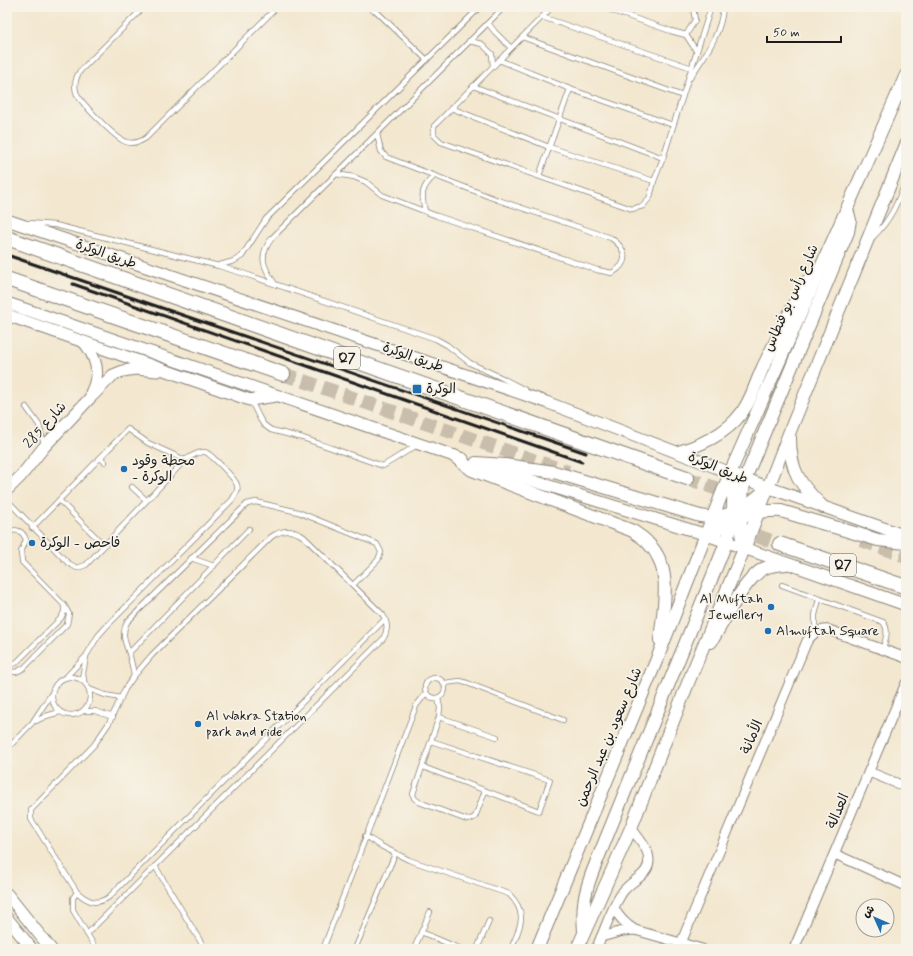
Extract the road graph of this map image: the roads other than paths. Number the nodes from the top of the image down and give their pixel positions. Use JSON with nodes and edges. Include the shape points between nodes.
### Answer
{"nodes":[{"id":1,"x":144,"y":7,"type":"edge"},
{"id":2,"x":277,"y":7,"type":"edge"},
{"id":3,"x":369,"y":7,"type":"edge"},
{"id":4,"x":480,"y":7,"type":"edge"},
{"id":5,"x":504,"y":7,"type":"edge"},
{"id":6,"x":552,"y":7,"type":"edge"},
{"id":7,"x":602,"y":7,"type":"edge"},
{"id":8,"x":693,"y":7,"type":"edge"},
{"id":9,"x":711,"y":7,"type":"edge"},
{"id":10,"x":723,"y":7,"type":"edge"},
{"id":11,"x":375,"y":8,"type":"edge"},
{"id":12,"x":542,"y":17,"type":"junction"},
{"id":13,"x":488,"y":23,"type":"junction"},
{"id":14,"x":686,"y":35,"type":"junction"},
{"id":15,"x":522,"y":37,"type":"junction"},
{"id":16,"x":469,"y":42,"type":"junction"},
{"id":17,"x":511,"y":48,"type":"junction"},
{"id":18,"x":697,"y":52,"type":"junction"},
{"id":19,"x":427,"y":60,"type":"junction"},
{"id":20,"x":499,"y":60,"type":"junction"},
{"id":21,"x":492,"y":67,"type":"junction"},
{"id":22,"x":692,"y":68,"type":"junction"},
{"id":23,"x":906,"y":75,"type":"edge"},
{"id":24,"x":687,"y":83,"type":"junction"},
{"id":25,"x":473,"y":86,"type":"junction"},
{"id":26,"x":570,"y":89,"type":"junction"},
{"id":27,"x":683,"y":96,"type":"junction"},
{"id":28,"x":451,"y":108,"type":"junction"},
{"id":29,"x":559,"y":119,"type":"junction"},
{"id":30,"x":673,"y":125,"type":"junction"},
{"id":31,"x":377,"y":134,"type":"junction"},
{"id":32,"x":906,"y":146,"type":"edge"},
{"id":33,"x":549,"y":147,"type":"junction"},
{"id":34,"x":663,"y":158,"type":"junction"},
{"id":35,"x":336,"y":174,"type":"junction"},
{"id":36,"x":434,"y":176,"type":"junction"},
{"id":37,"x":539,"y":176,"type":"junction"},
{"id":38,"x":654,"y":181,"type":"junction"},
{"id":39,"x":906,"y":181,"type":"edge"},
{"id":40,"x":846,"y":208,"type":"junction"},
{"id":41,"x":424,"y":211,"type":"junction"},
{"id":42,"x":8,"y":221,"type":"edge"},
{"id":43,"x":7,"y":238,"type":"edge"},
{"id":44,"x":867,"y":242,"type":"junction"},
{"id":45,"x":219,"y":266,"type":"junction"},
{"id":46,"x":819,"y":269,"type":"junction"},
{"id":47,"x":7,"y":279,"type":"edge"},
{"id":48,"x":275,"y":284,"type":"junction"},
{"id":49,"x":7,"y":303,"type":"edge"},
{"id":50,"x":7,"y":315,"type":"edge"},
{"id":51,"x":84,"y":342,"type":"junction"},
{"id":52,"x":175,"y":373,"type":"junction"},
{"id":53,"x":283,"y":374,"type":"tunnel mouth"},
{"id":54,"x":278,"y":396,"type":"junction"},
{"id":55,"x":90,"y":398,"type":"junction"},
{"id":56,"x":250,"y":400,"type":"junction"},
{"id":57,"x":546,"y":402,"type":"junction"},
{"id":58,"x":26,"y":408,"type":"dead end"},
{"id":59,"x":790,"y":431,"type":"junction"},
{"id":60,"x":418,"y":444,"type":"junction"},
{"id":61,"x":44,"y":446,"type":"junction"},
{"id":62,"x":679,"y":452,"type":"junction"},
{"id":63,"x":454,"y":456,"type":"junction"},
{"id":64,"x":100,"y":458,"type":"junction"},
{"id":65,"x":185,"y":460,"type":"junction"},
{"id":66,"x":105,"y":462,"type":"dead end"},
{"id":67,"x":476,"y":463,"type":"junction"},
{"id":68,"x":730,"y":472,"type":"junction"},
{"id":69,"x":687,"y":478,"type":"tunnel mouth"},
{"id":70,"x":745,"y":479,"type":"junction"},
{"id":71,"x":767,"y":487,"type":"junction"},
{"id":72,"x":132,"y":488,"type":"dead end"},
{"id":73,"x":7,"y":490,"type":"edge"},
{"id":74,"x":7,"y":500,"type":"edge"},
{"id":75,"x":59,"y":500,"type":"junction"},
{"id":76,"x":146,"y":500,"type":"junction"},
{"id":77,"x":823,"y":507,"type":"junction"},
{"id":78,"x":758,"y":512,"type":"junction"},
{"id":79,"x":736,"y":515,"type":"junction"},
{"id":80,"x":713,"y":517,"type":"junction"},
{"id":81,"x":32,"y":528,"type":"junction"},
{"id":82,"x":249,"y":529,"type":"dead end"},
{"id":83,"x":8,"y":532,"type":"edge"},
{"id":84,"x":707,"y":535,"type":"junction"},
{"id":85,"x":906,"y":536,"type":"edge"},
{"id":86,"x":726,"y":543,"type":"junction"},
{"id":87,"x":906,"y":543,"type":"edge"},
{"id":88,"x":780,"y":544,"type":"tunnel mouth"},
{"id":89,"x":104,"y":545,"type":"junction"},
{"id":90,"x":7,"y":549,"type":"edge"},
{"id":91,"x":744,"y":549,"type":"junction"},
{"id":92,"x":191,"y":558,"type":"junction"},
{"id":93,"x":786,"y":564,"type":"junction"},
{"id":94,"x":214,"y":566,"type":"junction"},
{"id":95,"x":353,"y":585,"type":"junction"},
{"id":96,"x":782,"y":585,"type":"dead end"},
{"id":97,"x":906,"y":587,"type":"edge"},
{"id":98,"x":819,"y":599,"type":"junction"},
{"id":99,"x":64,"y":605,"type":"junction"},
{"id":100,"x":906,"y":606,"type":"edge"},
{"id":101,"x":386,"y":619,"type":"junction"},
{"id":102,"x":815,"y":632,"type":"junction"},
{"id":103,"x":883,"y":649,"type":"junction"},
{"id":104,"x":129,"y":653,"type":"junction"},
{"id":105,"x":659,"y":654,"type":"junction"},
{"id":106,"x":86,"y":656,"type":"junction"},
{"id":107,"x":906,"y":658,"type":"edge"},
{"id":108,"x":7,"y":666,"type":"edge"},
{"id":109,"x":7,"y":671,"type":"edge"},
{"id":110,"x":134,"y":676,"type":"junction"},
{"id":111,"x":66,"y":677,"type":"junction"},
{"id":112,"x":690,"y":678,"type":"junction"},
{"id":113,"x":84,"y":681,"type":"junction"},
{"id":114,"x":445,"y":683,"type":"junction"},
{"id":115,"x":906,"y":683,"type":"edge"},
{"id":116,"x":89,"y":689,"type":"junction"},
{"id":117,"x":52,"y":693,"type":"junction"},
{"id":118,"x":426,"y":693,"type":"junction"},
{"id":119,"x":121,"y":698,"type":"junction"},
{"id":120,"x":438,"y":698,"type":"junction"},
{"id":121,"x":83,"y":711,"type":"junction"},
{"id":122,"x":60,"y":712,"type":"junction"},
{"id":123,"x":113,"y":717,"type":"junction"},
{"id":124,"x":438,"y":717,"type":"junction"},
{"id":125,"x":562,"y":720,"type":"dead end"},
{"id":126,"x":32,"y":722,"type":"junction"},
{"id":127,"x":497,"y":737,"type":"dead end"},
{"id":128,"x":431,"y":741,"type":"junction"},
{"id":129,"x":7,"y":749,"type":"edge"},
{"id":130,"x":422,"y":767,"type":"junction"},
{"id":131,"x":869,"y":772,"type":"junction"},
{"id":132,"x":906,"y":787,"type":"edge"},
{"id":133,"x":485,"y":791,"type":"junction"},
{"id":134,"x":631,"y":828,"type":"junction"},
{"id":135,"x":366,"y":836,"type":"junction"},
{"id":136,"x":395,"y":854,"type":"junction"},
{"id":137,"x":835,"y":854,"type":"junction"},
{"id":138,"x":155,"y":866,"type":"junction"},
{"id":139,"x":906,"y":886,"type":"edge"},
{"id":140,"x":77,"y":892,"type":"junction"},
{"id":141,"x":7,"y":894,"type":"edge"},
{"id":142,"x":614,"y":908,"type":"junction"},
{"id":143,"x":430,"y":912,"type":"dead end"},
{"id":144,"x":7,"y":918,"type":"edge"},
{"id":145,"x":489,"y":921,"type":"dead end"},
{"id":146,"x":635,"y":930,"type":"junction"},
{"id":147,"x":421,"y":932,"type":"junction"},
{"id":148,"x":584,"y":932,"type":"junction"},
{"id":149,"x":87,"y":934,"type":"junction"},
{"id":150,"x":601,"y":937,"type":"junction"},
{"id":151,"x":681,"y":943,"type":"junction"},
{"id":152,"x":32,"y":949,"type":"edge"},
{"id":153,"x":51,"y":949,"type":"edge"},
{"id":154,"x":96,"y":949,"type":"edge"},
{"id":155,"x":204,"y":949,"type":"edge"},
{"id":156,"x":323,"y":949,"type":"edge"},
{"id":157,"x":355,"y":949,"type":"edge"},
{"id":158,"x":414,"y":949,"type":"edge"},
{"id":159,"x":461,"y":949,"type":"edge"},
{"id":160,"x":478,"y":949,"type":"edge"},
{"id":161,"x":511,"y":949,"type":"edge"},
{"id":162,"x":537,"y":949,"type":"edge"},
{"id":163,"x":577,"y":949,"type":"edge"},
{"id":164,"x":596,"y":949,"type":"edge"},
{"id":165,"x":702,"y":949,"type":"edge"},
{"id":166,"x":794,"y":949,"type":"edge"}],
"edges":[{"from":1,"to":2,"type":"lane","via":[[80,71],[75,84],[76,93],[81,101],[119,138],[130,143],[146,138]]},
{"from":3,"to":11,"type":"lane","via":[[373,10]]},
{"from":4,"to":19,"type":"lane"},
{"from":5,"to":13,"type":"lane"},
{"from":6,"to":12,"type":"lane"},
{"from":7,"to":14,"type":"lane"},
{"from":8,"to":14,"type":"lane","via":[[696,20]]},
{"from":9,"to":18,"type":"lane"},
{"from":10,"to":24,"type":"lane","via":[[722,20],[713,44]]},
{"from":11,"to":19,"type":"lane"},
{"from":12,"to":15,"type":"lane"},
{"from":12,"to":22,"type":"lane"},
{"from":13,"to":16,"type":"lane"},
{"from":13,"to":17,"type":"lane"},
{"from":14,"to":18,"type":"lane"},
{"from":15,"to":17,"type":"lane"},
{"from":15,"to":27,"type":"lane"},
{"from":16,"to":21,"type":"lane","via":[[482,44],[492,54]]},
{"from":16,"to":31,"type":"lane"},
{"from":17,"to":20,"type":"lane"},
{"from":18,"to":22,"type":"lane"},
{"from":19,"to":45,"type":"lane","via":[[266,219],[242,256]]},
{"from":20,"to":21,"type":"lane"},
{"from":20,"to":26,"type":"lane"},
{"from":21,"to":25,"type":"lane"},
{"from":22,"to":24,"type":"lane"},
{"from":23,"to":40,"type":"main road","name":"شارع رأس بو فنطاس"},
{"from":24,"to":27,"type":"lane"},
{"from":25,"to":28,"type":"lane"},
{"from":25,"to":29,"type":"lane"},
{"from":26,"to":29,"type":"lane"},
{"from":26,"to":30,"type":"lane"},
{"from":27,"to":30,"type":"lane"},
{"from":28,"to":33,"type":"lane"},
{"from":28,"to":37,"type":"lane","via":[[434,126],[434,135],[441,142]]},
{"from":29,"to":33,"type":"lane"},
{"from":29,"to":34,"type":"lane"},
{"from":30,"to":34,"type":"lane"},
{"from":31,"to":35,"type":"lane"},
{"from":31,"to":36,"type":"lane","via":[[381,150],[386,157]]},
{"from":32,"to":44,"type":"main road"},
{"from":33,"to":37,"type":"lane"},
{"from":33,"to":38,"type":"lane"},
{"from":34,"to":38,"type":"lane"},
{"from":35,"to":41,"type":"lane","via":[[366,182],[382,195]]},
{"from":35,"to":48,"type":"lane","via":[[267,244],[263,262]]},
{"from":36,"to":41,"type":"lane","via":[[423,191]]},
{"from":36,"to":41,"type":"lane","via":[[611,238],[624,250],[624,260],[620,268],[612,273],[597,270]]},
{"from":37,"to":38,"type":"lane","via":[[632,209],[643,206],[650,197]]},
{"from":39,"to":44,"type":"lane","via":[[892,215]]},
{"from":40,"to":46,"type":"main road","name":"شارع رأس بو فنطاس"},
{"from":40,"to":70,"type":"main road","via":[[850,220],[848,232]]},
{"from":42,"to":45,"type":"lane","via":[[55,225]]},
{"from":42,"to":57,"type":"street","name":"طريق الوكرة"},
{"from":43,"to":69,"type":"highway","name":"طريق الوكرة","number":"Q7"},
{"from":44,"to":59,"type":"main road"},
{"from":45,"to":48,"type":"lane"},
{"from":46,"to":62,"type":"main road","via":[[801,290],[742,412],[712,438]]},
{"from":46,"to":68,"type":"main road","name":"شارع رأس بو فنطاس"},
{"from":47,"to":53,"type":"highway"},
{"from":48,"to":57,"type":"lane","via":[[436,339],[470,363]]},
{"from":49,"to":54,"type":"street"},
{"from":50,"to":51,"type":"street"},
{"from":51,"to":52,"type":"street"},
{"from":51,"to":55,"type":"street","via":[[93,354],[97,369],[96,384]]},
{"from":52,"to":55,"type":"street","name":"شارع 285","via":[[123,370],[113,375]]},
{"from":52,"to":56,"type":"street"},
{"from":54,"to":56,"type":"street"},
{"from":54,"to":60,"type":"street"},
{"from":55,"to":61,"type":"street","name":"شارع 285"},
{"from":56,"to":60,"type":"lane","via":[[264,425],[271,430],[303,438],[383,466]]},
{"from":57,"to":62,"type":"street","name":"طريق الوكرة"},
{"from":58,"to":61,"type":"lane","via":[[39,425]]},
{"from":59,"to":71,"type":"main road"},
{"from":59,"to":77,"type":"main road","via":[[790,452],[796,474],[807,492]]},
{"from":60,"to":63,"type":"street"},
{"from":61,"to":73,"type":"street","name":"شارع 285"},
{"from":62,"to":68,"type":"street","name":"طريق الوكرة"},
{"from":63,"to":67,"type":"street"},
{"from":63,"to":105,"type":"main road","via":[[472,470],[633,531],[648,543],[659,559],[665,577]]},
{"from":64,"to":65,"type":"lane","via":[[128,429],[148,443]]},
{"from":64,"to":66,"type":"lane"},
{"from":64,"to":75,"type":"lane"},
{"from":65,"to":76,"type":"lane"},
{"from":65,"to":106,"type":"lane","via":[[199,452],[211,455],[237,483],[238,491],[106,627]]},
{"from":67,"to":80,"type":"main road","via":[[505,464],[554,472],[700,516]]},
{"from":67,"to":84,"type":"street"},
{"from":68,"to":70,"type":"street","name":"طريق الوكرة"},
{"from":68,"to":79,"type":"main road"},
{"from":68,"to":80,"type":"main road","name":"شارع رأس بو فنطاس"},
{"from":70,"to":71,"type":"street","name":"طريق الوكرة"},
{"from":70,"to":79,"type":"main road"},
{"from":71,"to":77,"type":"street","name":"طريق الوكرة"},
{"from":71,"to":78,"type":"main road"},
{"from":71,"to":79,"type":"main road"},
{"from":72,"to":76,"type":"lane"},
{"from":74,"to":81,"type":"lane"},
{"from":75,"to":81,"type":"lane"},
{"from":75,"to":89,"type":"lane"},
{"from":76,"to":89,"type":"lane"},
{"from":77,"to":85,"type":"street","name":"طريق الوكرة"},
{"from":78,"to":79,"type":"main road"},
{"from":78,"to":87,"type":"main road","via":[[781,511],[878,540]]},
{"from":78,"to":91,"type":"main road"},
{"from":79,"to":80,"type":"main road"},
{"from":79,"to":84,"type":"main road"},
{"from":79,"to":86,"type":"main road"},
{"from":79,"to":91,"type":"main road"},
{"from":80,"to":84,"type":"main road","name":"شارع رأس بو فنطاس"},
{"from":81,"to":89,"type":"lane","via":[[68,563],[77,568],[86,564]]},
{"from":82,"to":94,"type":"lane"},
{"from":83,"to":90,"type":"lane"},
{"from":83,"to":99,"type":"lane","via":[[17,530],[23,533],[26,540],[21,552],[22,562]]},
{"from":84,"to":86,"type":"street"},
{"from":84,"to":105,"type":"main road","name":"شارع سعود بن عبد الرحمن"},
{"from":86,"to":91,"type":"street"},
{"from":86,"to":148,"type":"main road","via":[[585,892]]},
{"from":88,"to":97,"type":"highway","number":"Q7"},
{"from":91,"to":93,"type":"street"},
{"from":91,"to":112,"type":"main road"},
{"from":92,"to":94,"type":"lane"},
{"from":92,"to":95,"type":"lane","via":[[243,507],[256,502],[298,512],[377,544],[380,548],[380,557]]},
{"from":92,"to":104,"type":"lane","via":[[127,622],[123,635]]},
{"from":93,"to":100,"type":"street"},
{"from":93,"to":112,"type":"main road","via":[[765,568],[749,581]]},
{"from":94,"to":104,"type":"lane"},
{"from":95,"to":101,"type":"lane"},
{"from":95,"to":110,"type":"lane","via":[[304,537],[294,531],[282,531],[271,537]]},
{"from":96,"to":98,"type":"lane"},
{"from":98,"to":102,"type":"lane","via":[[814,615]]},
{"from":98,"to":103,"type":"lane","via":[[883,622],[887,632]]},
{"from":99,"to":108,"type":"lane","via":[[61,618],[16,663]]},
{"from":99,"to":109,"type":"lane","via":[[69,614],[67,624],[24,668],[16,672]]},
{"from":101,"to":138,"type":"lane","via":[[387,631],[383,639]]},
{"from":101,"to":140,"type":"lane","via":[[108,897],[100,902],[91,902]]},
{"from":102,"to":103,"type":"street","via":[[829,630]]},
{"from":102,"to":151,"type":"street","name":"الأمانة","via":[[807,641]]},
{"from":103,"to":107,"type":"street"},
{"from":104,"to":110,"type":"lane"},
{"from":105,"to":162,"type":"main road","name":"شارع سعود بن عبد الرحمن"},
{"from":106,"to":111,"type":"lane"},
{"from":106,"to":113,"type":"lane"},
{"from":110,"to":119,"type":"lane"},
{"from":111,"to":113,"type":"lane","via":[[76,677]]},
{"from":111,"to":117,"type":"lane","via":[[57,683]]},
{"from":112,"to":134,"type":"main road"},
{"from":113,"to":116,"type":"lane"},
{"from":114,"to":118,"type":"lane","via":[[436,677],[429,679],[425,685]]},
{"from":114,"to":120,"type":"lane","via":[[446,690]]},
{"from":114,"to":125,"type":"lane","via":[[467,683]]},
{"from":115,"to":131,"type":"street","name":"العدالة"},
{"from":116,"to":119,"type":"lane"},
{"from":116,"to":121,"type":"lane","via":[[89,704]]},
{"from":117,"to":122,"type":"lane","via":[[53,704]]},
{"from":117,"to":126,"type":"lane"},
{"from":118,"to":120,"type":"lane"},
{"from":118,"to":135,"type":"lane","via":[[416,706]]},
{"from":119,"to":123,"type":"lane"},
{"from":120,"to":124,"type":"lane"},
{"from":121,"to":122,"type":"lane","via":[[71,715]]},
{"from":121,"to":123,"type":"lane","via":[[91,710]]},
{"from":122,"to":126,"type":"lane"},
{"from":123,"to":140,"type":"lane","via":[[94,744],[30,810],[31,818]]},
{"from":124,"to":127,"type":"lane"},
{"from":124,"to":128,"type":"lane"},
{"from":126,"to":129,"type":"lane"},
{"from":128,"to":130,"type":"lane"},
{"from":128,"to":133,"type":"lane","via":[[550,780],[539,811]]},
{"from":130,"to":133,"type":"lane"},
{"from":130,"to":133,"type":"lane","via":[[414,798],[463,819],[471,820],[475,816]]},
{"from":131,"to":132,"type":"street"},
{"from":131,"to":137,"type":"street","name":"العدالة"},
{"from":134,"to":142,"type":"street","via":[[648,850],[649,859],[642,875],[624,890]]},
{"from":134,"to":148,"type":"main road"},
{"from":135,"to":136,"type":"lane"},
{"from":135,"to":156,"type":"lane"},
{"from":136,"to":157,"type":"lane"},
{"from":136,"to":161,"type":"lane","via":[[509,894],[517,902],[522,923]]},
{"from":137,"to":139,"type":"street"},
{"from":137,"to":166,"type":"street","name":"العدالة"},
{"from":138,"to":149,"type":"lane"},
{"from":138,"to":155,"type":"lane"},
{"from":140,"to":149,"type":"lane","via":[[72,906]]},
{"from":141,"to":153,"type":"street"},
{"from":142,"to":146,"type":"street","via":[[619,917]]},
{"from":142,"to":150,"type":"street"},
{"from":143,"to":147,"type":"lane"},
{"from":144,"to":152,"type":"street"},
{"from":145,"to":160,"type":"lane"},
{"from":146,"to":150,"type":"street","via":[[623,930]]},
{"from":146,"to":151,"type":"street"},
{"from":147,"to":158,"type":"lane"},
{"from":147,"to":159,"type":"lane"},
{"from":148,"to":163,"type":"main road"},
{"from":149,"to":154,"type":"lane"},
{"from":150,"to":164,"type":"street"},
{"from":151,"to":165,"type":"street"}]}
